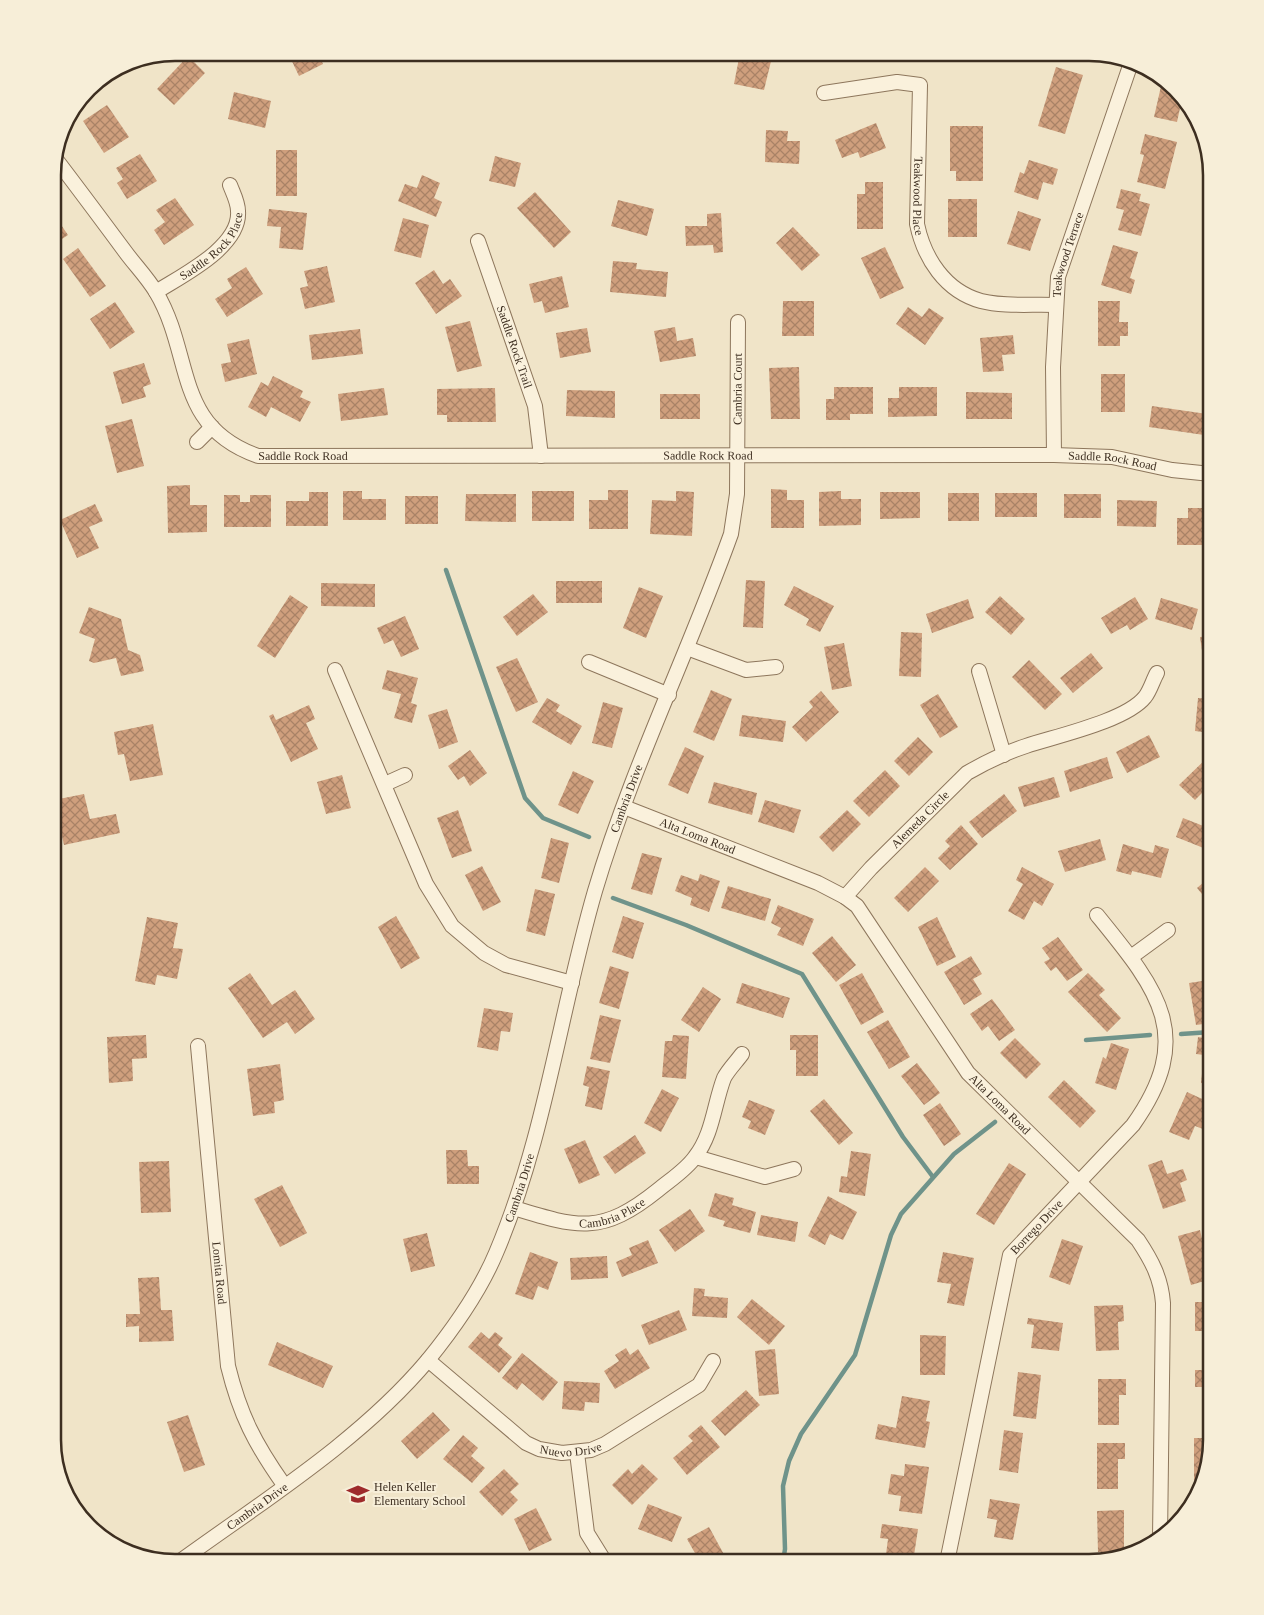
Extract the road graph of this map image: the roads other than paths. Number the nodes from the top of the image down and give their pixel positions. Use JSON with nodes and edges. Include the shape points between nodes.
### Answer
{"nodes":[{"id":1,"x":1129,"y":69,"type":"edge"},
{"id":2,"x":824,"y":93,"type":"dead end"},
{"id":3,"x":61,"y":166,"type":"edge"},
{"id":4,"x":230,"y":185,"type":"dead end"},
{"id":5,"x":478,"y":241,"type":"dead end"},
{"id":6,"x":156,"y":292,"type":"junction"},
{"id":7,"x":1055,"y":304,"type":"junction"},
{"id":8,"x":738,"y":322,"type":"dead end"},
{"id":9,"x":212,"y":427,"type":"junction"},
{"id":10,"x":197,"y":442,"type":"dead end"},
{"id":11,"x":1054,"y":454,"type":"junction"},
{"id":12,"x":737,"y":455,"type":"junction"},
{"id":13,"x":541,"y":456,"type":"junction"},
{"id":14,"x":1203,"y":473,"type":"edge"},
{"id":15,"x":687,"y":648,"type":"junction"},
{"id":16,"x":588,"y":662,"type":"dead end"},
{"id":17,"x":776,"y":667,"type":"dead end"},
{"id":18,"x":335,"y":670,"type":"dead end"},
{"id":19,"x":979,"y":671,"type":"dead end"},
{"id":20,"x":1157,"y":673,"type":"dead end"},
{"id":21,"x":668,"y":695,"type":"junction"},
{"id":22,"x":1004,"y":754,"type":"junction"},
{"id":23,"x":405,"y":775,"type":"dead end"},
{"id":24,"x":385,"y":784,"type":"junction"},
{"id":25,"x":624,"y":807,"type":"junction"},
{"id":26,"x":845,"y":897,"type":"junction"},
{"id":27,"x":1097,"y":915,"type":"dead end"},
{"id":28,"x":1168,"y":930,"type":"dead end"},
{"id":29,"x":1131,"y":957,"type":"junction"},
{"id":30,"x":572,"y":983,"type":"junction"},
{"id":31,"x":198,"y":1046,"type":"dead end"},
{"id":32,"x":742,"y":1054,"type":"dead end"},
{"id":33,"x":696,"y":1157,"type":"junction"},
{"id":34,"x":794,"y":1169,"type":"dead end"},
{"id":35,"x":1081,"y":1182,"type":"junction"},
{"id":36,"x":514,"y":1208,"type":"junction"},
{"id":37,"x":428,"y":1360,"type":"junction"},
{"id":38,"x":713,"y":1361,"type":"dead end"},
{"id":39,"x":577,"y":1453,"type":"junction"},
{"id":40,"x":284,"y":1485,"type":"junction"},
{"id":41,"x":1160,"y":1528,"type":"edge"},
{"id":42,"x":190,"y":1554,"type":"edge"},
{"id":43,"x":601,"y":1554,"type":"edge"},
{"id":44,"x":949,"y":1554,"type":"edge"}],
"edges":[{"from":1,"to":7,"type":"street","name":"Teakwood Terrace","via":[[1061,265]]},
{"from":2,"to":7,"type":"street","name":"Teakwood Place","via":[[898,82],[920,85],[917,224],[920,241],[929,259],[951,285],[980,300]]},
{"from":3,"to":6,"type":"street","name":"Saddle Rock Road"},
{"from":4,"to":6,"type":"street","name":"Saddle Rock Place","via":[[239,212],[227,241],[199,266]]},
{"from":5,"to":13,"type":"street","name":"Saddle Rock Trail","via":[[536,406]]},
{"from":6,"to":9,"type":"street","name":"Saddle Rock Road","via":[[175,334],[192,398]]},
{"from":7,"to":11,"type":"street","name":"Teakwood Terrace"},
{"from":8,"to":12,"type":"street","name":"Cambria Court"},
{"from":9,"to":10,"type":"street"},
{"from":9,"to":13,"type":"street","name":"Saddle Rock Road","via":[[244,451],[275,458]]},
{"from":11,"to":12,"type":"street","name":"Saddle Rock Road"},
{"from":11,"to":14,"type":"street","name":"Saddle Rock Road","via":[[1112,457]]},
{"from":12,"to":13,"type":"street","name":"Saddle Rock Road"},
{"from":12,"to":15,"type":"street","name":"Cambria Drive","via":[[737,494],[731,534]]},
{"from":15,"to":17,"type":"street","via":[[746,670]]},
{"from":15,"to":21,"type":"street","name":"Cambria Drive"},
{"from":16,"to":21,"type":"street"},
{"from":18,"to":24,"type":"street"},
{"from":19,"to":22,"type":"street"},
{"from":20,"to":22,"type":"street","name":"Alemeda Circle","via":[[1145,698],[1121,713]]},
{"from":21,"to":25,"type":"street","name":"Cambria Drive"},
{"from":22,"to":26,"type":"street","name":"Alemeda Circle","via":[[979,766],[952,786]]},
{"from":23,"to":24,"type":"street"},
{"from":24,"to":30,"type":"street","via":[[426,884],[452,926],[484,953],[506,965]]},
{"from":25,"to":26,"type":"street","name":"Alta Loma Road","via":[[818,883]]},
{"from":25,"to":30,"type":"street","name":"Cambria Drive","via":[[595,891]]},
{"from":26,"to":35,"type":"street","name":"Alta Loma Road","via":[[867,919],[968,1072]]},
{"from":27,"to":29,"type":"street","name":"Borrego Drive"},
{"from":28,"to":29,"type":"street"},
{"from":29,"to":35,"type":"street","name":"Borrego Drive","via":[[1150,986],[1161,1012],[1166,1051],[1163,1068],[1142,1112]]},
{"from":30,"to":36,"type":"street","name":"Cambria Drive"},
{"from":31,"to":40,"type":"street","name":"Lomita Road","via":[[228,1366],[242,1416]]},
{"from":32,"to":33,"type":"street","name":"Cambria Place","via":[[725,1077],[713,1120]]},
{"from":33,"to":34,"type":"street","via":[[766,1177]]},
{"from":33,"to":36,"type":"street","name":"Cambria Place","via":[[642,1203],[608,1222],[562,1223]]},
{"from":35,"to":41,"type":"street","name":"Alta Loma Road","via":[[1138,1240],[1156,1270],[1161,1286]]},
{"from":35,"to":44,"type":"street","name":"Borrego Drive","via":[[1010,1255]]},
{"from":36,"to":37,"type":"street","name":"Cambria Drive","via":[[495,1256],[477,1289]]},
{"from":37,"to":39,"type":"street","name":"Nuevo Drive","via":[[526,1443],[539,1449]]},
{"from":37,"to":40,"type":"street","name":"Cambria Drive","via":[[363,1426]]},
{"from":38,"to":39,"type":"street","name":"Nuevo Drive","via":[[699,1385],[605,1444]]},
{"from":39,"to":43,"type":"street","via":[[588,1533]]},
{"from":40,"to":42,"type":"street","name":"Cambria Drive"}]}
